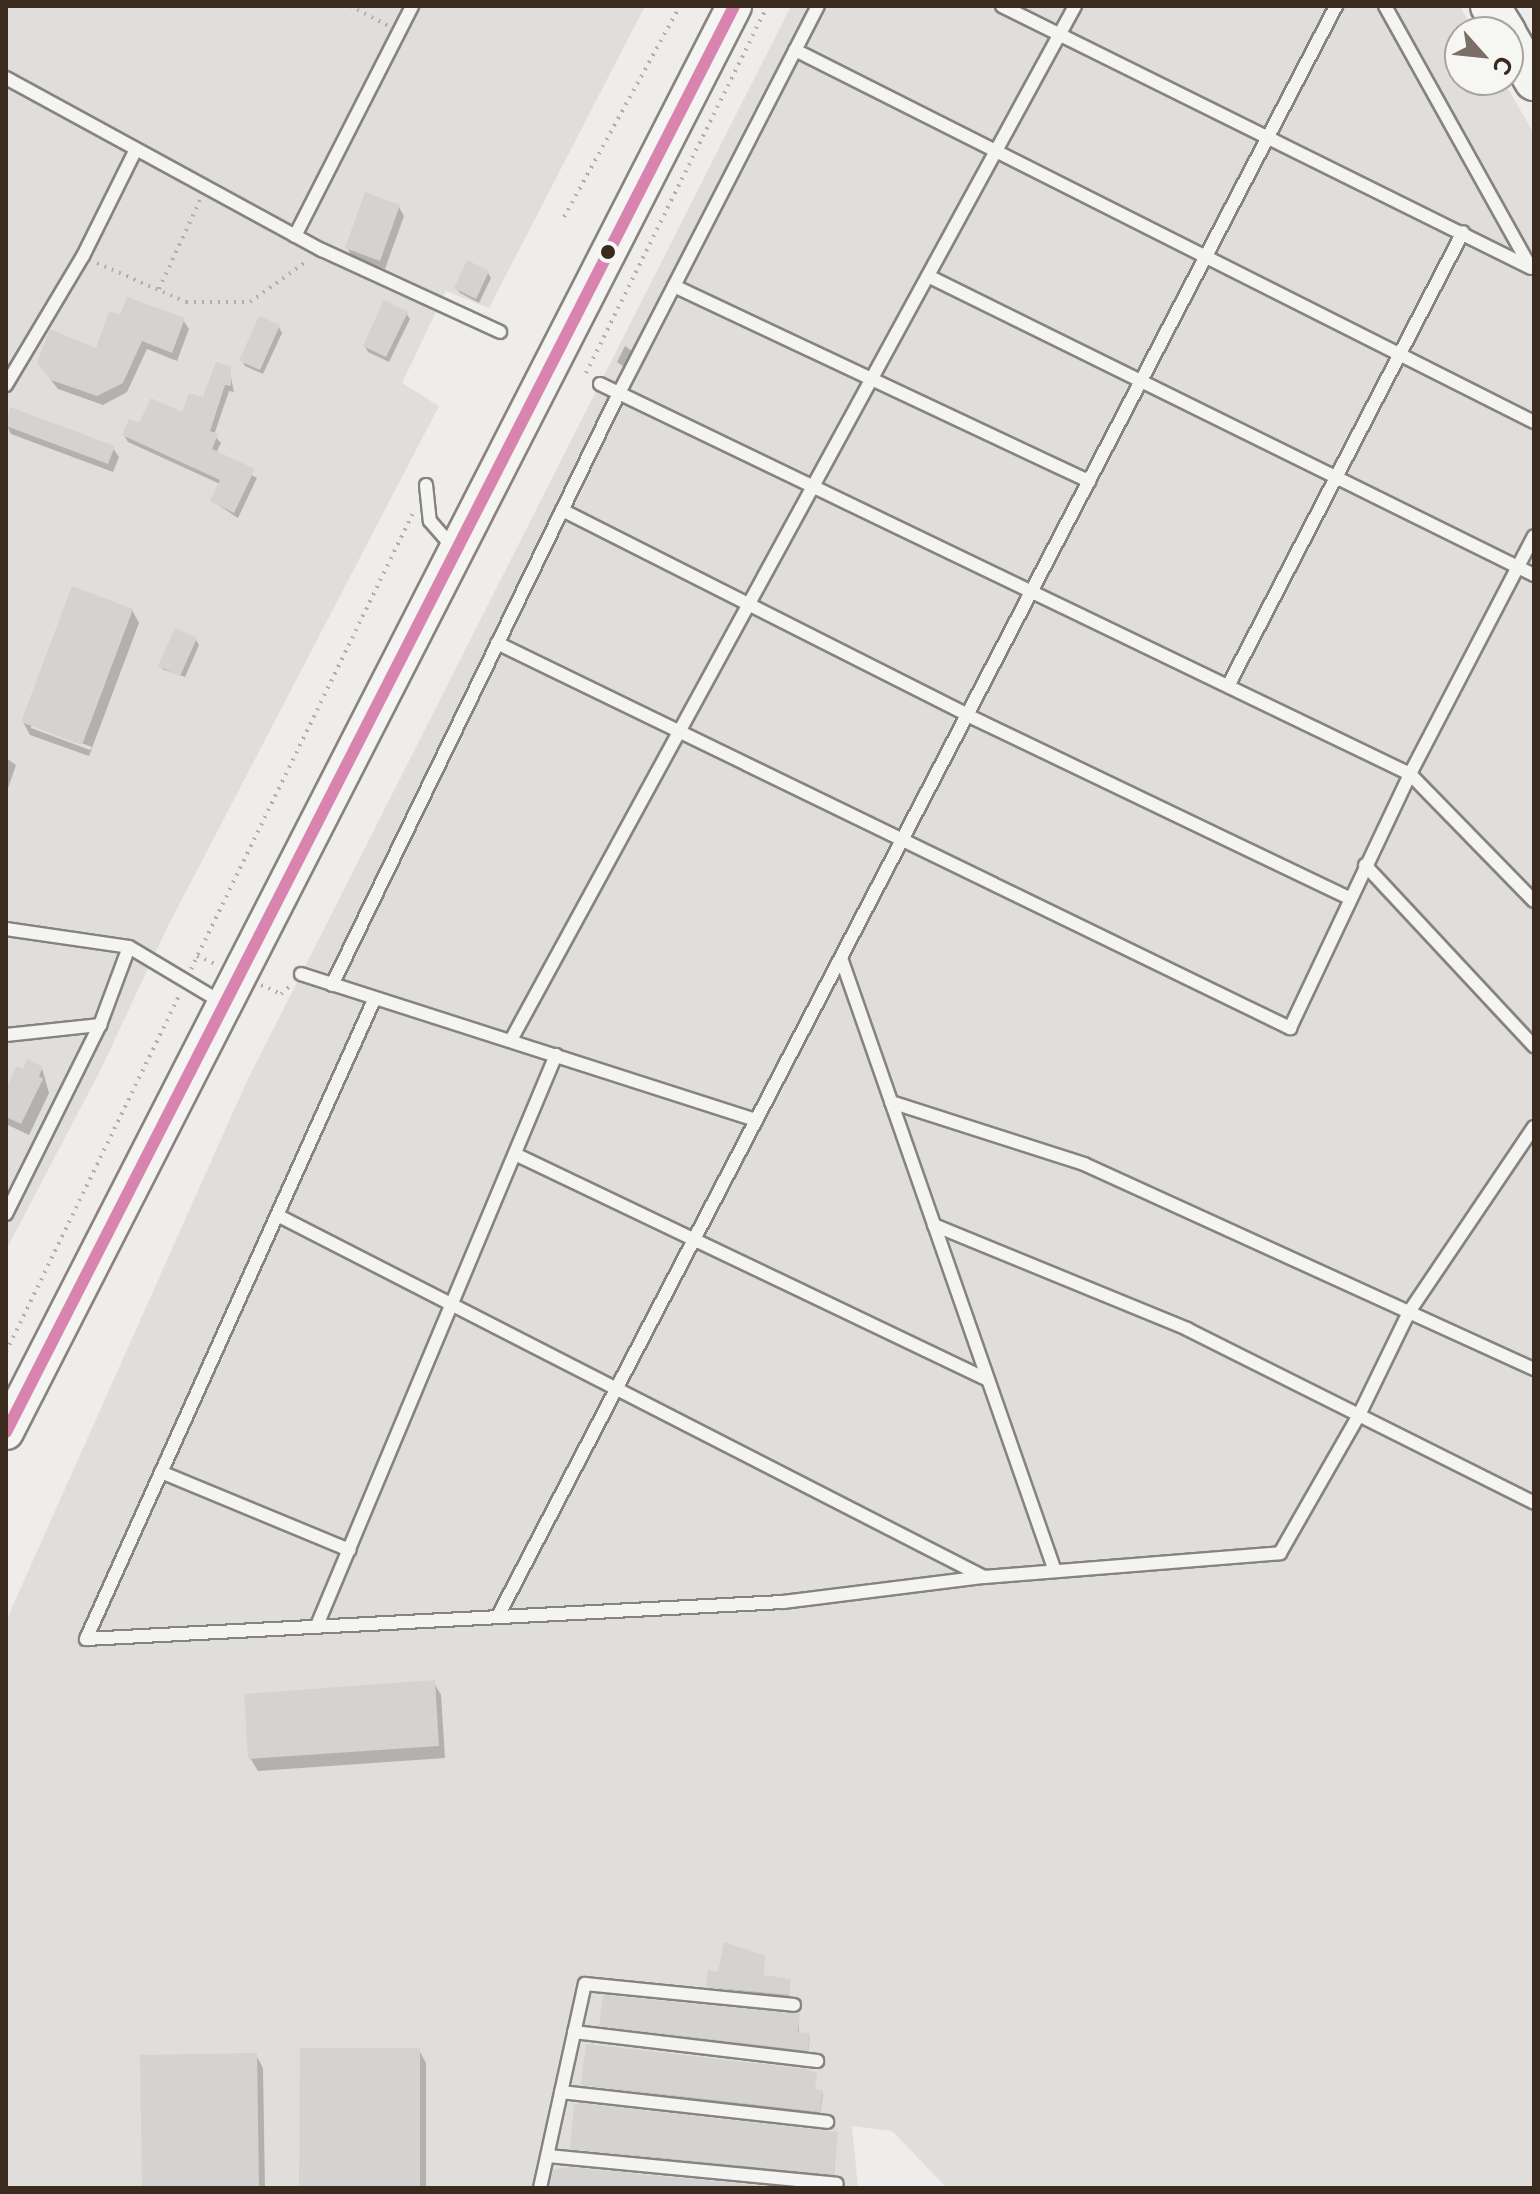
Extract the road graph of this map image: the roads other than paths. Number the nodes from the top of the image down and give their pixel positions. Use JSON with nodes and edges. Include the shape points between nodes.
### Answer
{"nodes":[{"id":1,"x":412,"y":6,"type":"edge"},
{"id":2,"x":734,"y":6,"type":"edge"},
{"id":3,"x":818,"y":6,"type":"edge"},
{"id":4,"x":1002,"y":6,"type":"edge"},
{"id":5,"x":1075,"y":6,"type":"edge"},
{"id":6,"x":1336,"y":6,"type":"edge"},
{"id":7,"x":1385,"y":6,"type":"edge"},
{"id":8,"x":1060,"y":34,"type":"junction"},
{"id":9,"x":795,"y":50,"type":"junction"},
{"id":10,"x":1524,"y":64,"type":"edge"},
{"id":11,"x":6,"y":78,"type":"edge"},
{"id":12,"x":1534,"y":81,"type":"edge"},
{"id":13,"x":1268,"y":137,"type":"junction"},
{"id":14,"x":136,"y":149,"type":"junction"},
{"id":15,"x":996,"y":151,"type":"junction"},
{"id":16,"x":1463,"y":232,"type":"junction"},
{"id":17,"x":295,"y":236,"type":"junction"},
{"id":18,"x":1206,"y":257,"type":"junction"},
{"id":19,"x":1533,"y":270,"type":"edge"},
{"id":20,"x":928,"y":276,"type":"junction"},
{"id":21,"x":674,"y":286,"type":"junction"},
{"id":22,"x":500,"y":332,"type":"dead end"},
{"id":23,"x":1398,"y":353,"type":"junction"},
{"id":24,"x":872,"y":379,"type":"junction"},
{"id":25,"x":1141,"y":381,"type":"junction"},
{"id":26,"x":600,"y":384,"type":"dead end"},
{"id":27,"x":6,"y":385,"type":"edge"},
{"id":28,"x":619,"y":393,"type":"junction"},
{"id":29,"x":1534,"y":422,"type":"edge"},
{"id":30,"x":1332,"y":476,"type":"junction"},
{"id":31,"x":1089,"y":481,"type":"junction"},
{"id":32,"x":426,"y":485,"type":"road end"},
{"id":33,"x":813,"y":486,"type":"junction"},
{"id":34,"x":562,"y":510,"type":"junction"},
{"id":35,"x":1534,"y":536,"type":"edge"},
{"id":36,"x":456,"y":551,"type":"junction"},
{"id":37,"x":1518,"y":567,"type":"junction"},
{"id":38,"x":1534,"y":575,"type":"edge"},
{"id":39,"x":1031,"y":592,"type":"junction"},
{"id":40,"x":749,"y":604,"type":"junction"},
{"id":41,"x":497,"y":643,"type":"junction"},
{"id":42,"x":1228,"y":686,"type":"junction"},
{"id":43,"x":967,"y":715,"type":"junction"},
{"id":44,"x":679,"y":732,"type":"junction"},
{"id":45,"x":1410,"y":774,"type":"junction"},
{"id":46,"x":902,"y":840,"type":"junction"},
{"id":47,"x":1365,"y":865,"type":"junction"},
{"id":48,"x":1349,"y":898,"type":"junction"},
{"id":49,"x":1534,"y":901,"type":"edge"},
{"id":50,"x":6,"y":929,"type":"edge"},
{"id":51,"x":129,"y":947,"type":"junction"},
{"id":52,"x":841,"y":958,"type":"junction"},
{"id":53,"x":301,"y":974,"type":"dead end"},
{"id":54,"x":332,"y":985,"type":"junction"},
{"id":55,"x":374,"y":1000,"type":"junction"},
{"id":56,"x":223,"y":1004,"type":"junction"},
{"id":57,"x":100,"y":1025,"type":"junction"},
{"id":58,"x":6,"y":1035,"type":"edge"},
{"id":59,"x":511,"y":1040,"type":"junction"},
{"id":60,"x":1534,"y":1046,"type":"edge"},
{"id":61,"x":556,"y":1055,"type":"junction"},
{"id":62,"x":891,"y":1102,"type":"junction"},
{"id":63,"x":756,"y":1120,"type":"junction"},
{"id":64,"x":1534,"y":1127,"type":"edge"},
{"id":65,"x":515,"y":1154,"type":"junction"},
{"id":66,"x":6,"y":1214,"type":"edge"},
{"id":67,"x":277,"y":1215,"type":"junction"},
{"id":68,"x":934,"y":1225,"type":"junction"},
{"id":69,"x":695,"y":1239,"type":"junction"},
{"id":70,"x":452,"y":1305,"type":"junction"},
{"id":71,"x":1409,"y":1312,"type":"junction"},
{"id":72,"x":1534,"y":1369,"type":"edge"},
{"id":73,"x":988,"y":1380,"type":"junction"},
{"id":74,"x":616,"y":1389,"type":"junction"},
{"id":75,"x":1359,"y":1415,"type":"junction"},
{"id":76,"x":6,"y":1432,"type":"edge"},
{"id":77,"x":161,"y":1472,"type":"junction"},
{"id":78,"x":1534,"y":1503,"type":"edge"},
{"id":79,"x":349,"y":1550,"type":"junction"},
{"id":80,"x":1055,"y":1571,"type":"junction"},
{"id":81,"x":984,"y":1577,"type":"junction"},
{"id":82,"x":498,"y":1616,"type":"junction"},
{"id":83,"x":318,"y":1623,"type":"junction"},
{"id":84,"x":794,"y":2005,"type":"dead end"},
{"id":85,"x":574,"y":2032,"type":"junction"},
{"id":86,"x":817,"y":2061,"type":"dead end"},
{"id":87,"x":561,"y":2092,"type":"junction"},
{"id":88,"x":827,"y":2122,"type":"dead end"},
{"id":89,"x":548,"y":2156,"type":"junction"},
{"id":90,"x":837,"y":2184,"type":"dead end"},
{"id":91,"x":540,"y":2188,"type":"edge"}],
"edges":[{"from":1,"to":17,"type":"lane"},
{"from":2,"to":36,"type":"street"},
{"from":3,"to":9,"type":"lane"},
{"from":4,"to":8,"type":"lane"},
{"from":5,"to":8,"type":"lane"},
{"from":6,"to":13,"type":"lane"},
{"from":7,"to":19,"type":"lane"},
{"from":8,"to":13,"type":"lane"},
{"from":8,"to":15,"type":"lane"},
{"from":9,"to":15,"type":"lane"},
{"from":9,"to":21,"type":"lane"},
{"from":10,"to":12,"type":"main road"},
{"from":11,"to":14,"type":"lane"},
{"from":13,"to":16,"type":"lane"},
{"from":13,"to":18,"type":"lane"},
{"from":14,"to":17,"type":"lane"},
{"from":14,"to":27,"type":"lane","via":[[83,256]]},
{"from":15,"to":18,"type":"lane"},
{"from":15,"to":20,"type":"lane"},
{"from":16,"to":19,"type":"lane"},
{"from":16,"to":23,"type":"lane"},
{"from":17,"to":22,"type":"lane"},
{"from":18,"to":23,"type":"lane"},
{"from":18,"to":25,"type":"lane"},
{"from":20,"to":24,"type":"lane"},
{"from":20,"to":25,"type":"lane"},
{"from":21,"to":24,"type":"lane"},
{"from":21,"to":28,"type":"lane"},
{"from":23,"to":29,"type":"lane"},
{"from":23,"to":30,"type":"lane"},
{"from":24,"to":31,"type":"lane"},
{"from":24,"to":33,"type":"lane"},
{"from":25,"to":30,"type":"lane"},
{"from":25,"to":31,"type":"lane"},
{"from":26,"to":28,"type":"lane"},
{"from":28,"to":33,"type":"lane"},
{"from":28,"to":34,"type":"lane"},
{"from":30,"to":37,"type":"lane"},
{"from":30,"to":42,"type":"lane"},
{"from":31,"to":39,"type":"lane"},
{"from":32,"to":36,"type":"lane","via":[[430,521]]},
{"from":33,"to":39,"type":"lane"},
{"from":33,"to":40,"type":"lane"},
{"from":34,"to":40,"type":"lane"},
{"from":34,"to":41,"type":"lane"},
{"from":35,"to":37,"type":"lane"},
{"from":36,"to":56,"type":"street"},
{"from":37,"to":38,"type":"lane"},
{"from":37,"to":45,"type":"lane"},
{"from":39,"to":42,"type":"lane"},
{"from":39,"to":43,"type":"lane"},
{"from":40,"to":43,"type":"lane"},
{"from":40,"to":44,"type":"lane"},
{"from":41,"to":44,"type":"lane"},
{"from":41,"to":54,"type":"lane"},
{"from":42,"to":45,"type":"lane"},
{"from":43,"to":46,"type":"lane"},
{"from":43,"to":48,"type":"lane"},
{"from":44,"to":46,"type":"lane"},
{"from":44,"to":59,"type":"lane"},
{"from":45,"to":47,"type":"lane"},
{"from":45,"to":49,"type":"lane"},
{"from":46,"to":48,"type":"lane","via":[[1290,1028]]},
{"from":46,"to":52,"type":"lane"},
{"from":47,"to":48,"type":"lane"},
{"from":47,"to":60,"type":"lane"},
{"from":50,"to":51,"type":"lane"},
{"from":51,"to":56,"type":"lane"},
{"from":51,"to":57,"type":"lane"},
{"from":52,"to":62,"type":"lane"},
{"from":52,"to":63,"type":"lane"},
{"from":53,"to":54,"type":"lane"},
{"from":54,"to":55,"type":"lane"},
{"from":55,"to":59,"type":"lane"},
{"from":55,"to":67,"type":"lane"},
{"from":56,"to":76,"type":"street"},
{"from":57,"to":58,"type":"lane"},
{"from":57,"to":66,"type":"lane"},
{"from":59,"to":61,"type":"lane"},
{"from":61,"to":63,"type":"lane"},
{"from":61,"to":65,"type":"lane"},
{"from":62,"to":68,"type":"lane"},
{"from":62,"to":71,"type":"lane","via":[[1084,1164]]},
{"from":63,"to":69,"type":"lane"},
{"from":64,"to":71,"type":"lane"},
{"from":65,"to":69,"type":"lane"},
{"from":65,"to":70,"type":"lane"},
{"from":67,"to":70,"type":"lane"},
{"from":67,"to":77,"type":"lane"},
{"from":68,"to":73,"type":"lane"},
{"from":68,"to":75,"type":"lane","via":[[1187,1329]]},
{"from":69,"to":73,"type":"lane"},
{"from":69,"to":74,"type":"lane"},
{"from":70,"to":74,"type":"lane"},
{"from":70,"to":79,"type":"lane"},
{"from":71,"to":72,"type":"lane"},
{"from":71,"to":75,"type":"lane"},
{"from":73,"to":80,"type":"lane"},
{"from":74,"to":81,"type":"lane"},
{"from":74,"to":82,"type":"lane"},
{"from":75,"to":78,"type":"lane"},
{"from":75,"to":80,"type":"lane","via":[[1280,1553]]},
{"from":77,"to":79,"type":"lane"},
{"from":77,"to":83,"type":"lane","via":[[86,1639]]},
{"from":79,"to":83,"type":"lane"},
{"from":80,"to":81,"type":"lane"},
{"from":81,"to":82,"type":"lane","via":[[783,1602]]},
{"from":82,"to":83,"type":"lane"},
{"from":84,"to":85,"type":"lane","via":[[585,1984]]},
{"from":85,"to":86,"type":"lane"},
{"from":85,"to":87,"type":"lane"},
{"from":87,"to":88,"type":"lane"},
{"from":87,"to":89,"type":"lane"},
{"from":89,"to":90,"type":"lane"},
{"from":89,"to":91,"type":"lane"}]}
